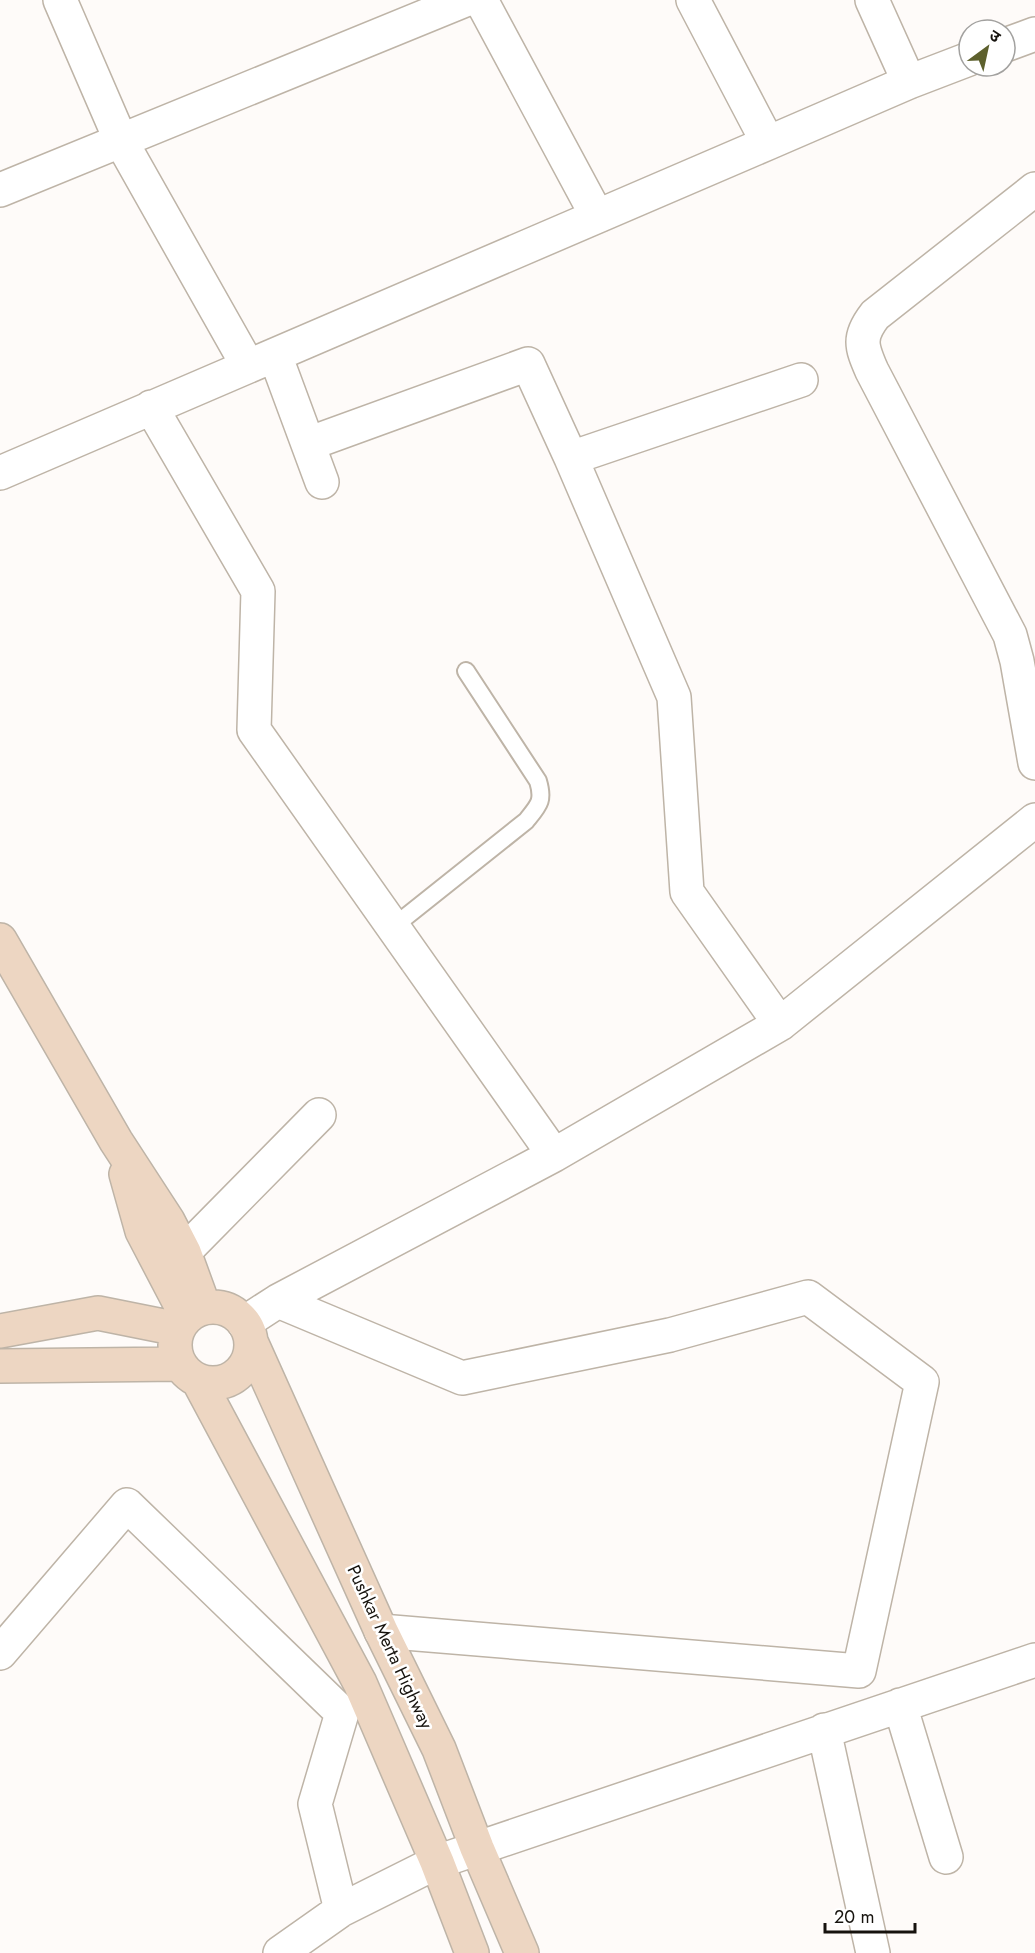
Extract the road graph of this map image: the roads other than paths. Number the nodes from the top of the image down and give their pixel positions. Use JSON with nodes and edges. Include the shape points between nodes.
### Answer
{"nodes":[{"id":1,"x":60,"y":0,"type":"edge"},
{"id":2,"x":465,"y":0,"type":"edge"},
{"id":3,"x":481,"y":0,"type":"edge"},
{"id":4,"x":693,"y":0,"type":"edge"},
{"id":5,"x":872,"y":0,"type":"edge"},
{"id":6,"x":1035,"y":34,"type":"edge"},
{"id":7,"x":1017,"y":41,"type":"edge"},
{"id":8,"x":957,"y":64,"type":"edge"},
{"id":9,"x":909,"y":82,"type":"junction"},
{"id":10,"x":122,"y":141,"type":"junction"},
{"id":11,"x":768,"y":143,"type":"junction"},
{"id":12,"x":1035,"y":189,"type":"edge"},
{"id":13,"x":0,"y":190,"type":"edge"},
{"id":14,"x":597,"y":216,"type":"junction"},
{"id":15,"x":261,"y":360,"type":"junction"},
{"id":16,"x":801,"y":380,"type":"dead end"},
{"id":17,"x":151,"y":407,"type":"junction"},
{"id":18,"x":308,"y":444,"type":"junction"},
{"id":19,"x":571,"y":458,"type":"junction"},
{"id":20,"x":0,"y":473,"type":"edge"},
{"id":21,"x":322,"y":482,"type":"dead end"},
{"id":22,"x":466,"y":671,"type":"dead end"},
{"id":23,"x":1035,"y":763,"type":"edge"},
{"id":24,"x":1035,"y":820,"type":"edge"},
{"id":25,"x":393,"y":927,"type":"junction"},
{"id":26,"x":0,"y":940,"type":"edge"},
{"id":27,"x":780,"y":1024,"type":"junction"},
{"id":28,"x":319,"y":1115,"type":"dead end"},
{"id":29,"x":116,"y":1141,"type":"junction"},
{"id":30,"x":554,"y":1155,"type":"junction"},
{"id":31,"x":184,"y":1252,"type":"junction"},
{"id":32,"x":279,"y":1301,"type":"junction"},
{"id":33,"x":190,"y":1318,"type":"junction"},
{"id":34,"x":0,"y":1331,"type":"edge"},
{"id":35,"x":248,"y":1333,"type":"junction"},
{"id":36,"x":0,"y":1366,"type":"edge"},
{"id":37,"x":189,"y":1372,"type":"junction"},
{"id":38,"x":381,"y":1631,"type":"junction"},
{"id":39,"x":0,"y":1653,"type":"edge"},
{"id":40,"x":1035,"y":1660,"type":"edge"},
{"id":41,"x":900,"y":1705,"type":"junction"},
{"id":42,"x":824,"y":1730,"type":"junction"},
{"id":43,"x":477,"y":1848,"type":"junction"},
{"id":44,"x":946,"y":1857,"type":"dead end"},
{"id":45,"x":437,"y":1862,"type":"junction"},
{"id":46,"x":341,"y":1910,"type":"junction"},
{"id":47,"x":280,"y":1953,"type":"edge"},
{"id":48,"x":471,"y":1953,"type":"edge"},
{"id":49,"x":522,"y":1953,"type":"edge"},
{"id":50,"x":873,"y":1953,"type":"edge"}],
"edges":[{"from":1,"to":10,"type":"street"},
{"from":2,"to":10,"type":"street"},
{"from":3,"to":14,"type":"street"},
{"from":4,"to":11,"type":"street"},
{"from":5,"to":9,"type":"street"},
{"from":6,"to":7,"type":"street"},
{"from":8,"to":9,"type":"street"},
{"from":9,"to":11,"type":"street"},
{"from":10,"to":13,"type":"street"},
{"from":10,"to":15,"type":"street"},
{"from":11,"to":14,"type":"street"},
{"from":12,"to":23,"type":"street","via":[[875,315],[862,340],[872,371],[1010,635]]},
{"from":14,"to":15,"type":"street"},
{"from":15,"to":17,"type":"street"},
{"from":15,"to":18,"type":"street"},
{"from":16,"to":19,"type":"street"},
{"from":17,"to":20,"type":"street"},
{"from":17,"to":25,"type":"street","via":[[258,591],[254,730]]},
{"from":18,"to":19,"type":"street","via":[[528,364]]},
{"from":18,"to":21,"type":"street"},
{"from":19,"to":27,"type":"street","via":[[674,697],[687,892]]},
{"from":22,"to":25,"type":"lane","via":[[538,781],[542,795],[526,821]]},
{"from":24,"to":27,"type":"street"},
{"from":25,"to":30,"type":"street"},
{"from":26,"to":29,"type":"street"},
{"from":27,"to":30,"type":"street"},
{"from":28,"to":31,"type":"street"},
{"from":29,"to":31,"type":"street"},
{"from":29,"to":33,"type":"street","via":[[142,1231]]},
{"from":30,"to":32,"type":"street"},
{"from":31,"to":33,"type":"street"},
{"from":32,"to":35,"type":"street"},
{"from":32,"to":38,"type":"street","via":[[462,1378],[670,1335],[808,1297],[922,1382],[859,1671]]},
{"from":33,"to":34,"type":"street","via":[[98,1313]]},
{"from":33,"to":35,"type":"street","via":[[227,1309]]},
{"from":33,"to":37,"type":"street","via":[[175,1341],[175,1353]]},
{"from":35,"to":37,"type":"street","via":[[250,1357],[235,1377],[217,1383]]},
{"from":35,"to":38,"type":"street","name":"Pushkar Merta Highway"},
{"from":36,"to":37,"type":"street"},
{"from":37,"to":45,"type":"street","via":[[360,1683]]},
{"from":38,"to":43,"type":"street","name":"Pushkar Merta Highway","via":[[439,1749]]},
{"from":39,"to":46,"type":"street","via":[[127,1505],[342,1713],[315,1804]]},
{"from":40,"to":41,"type":"street"},
{"from":41,"to":42,"type":"street"},
{"from":41,"to":44,"type":"street"},
{"from":42,"to":43,"type":"street"},
{"from":42,"to":50,"type":"street"},
{"from":43,"to":45,"type":"street"},
{"from":43,"to":49,"type":"street","name":"Pushkar Merta Highway"},
{"from":45,"to":46,"type":"street"},
{"from":45,"to":48,"type":"street"},
{"from":46,"to":47,"type":"street"}]}
